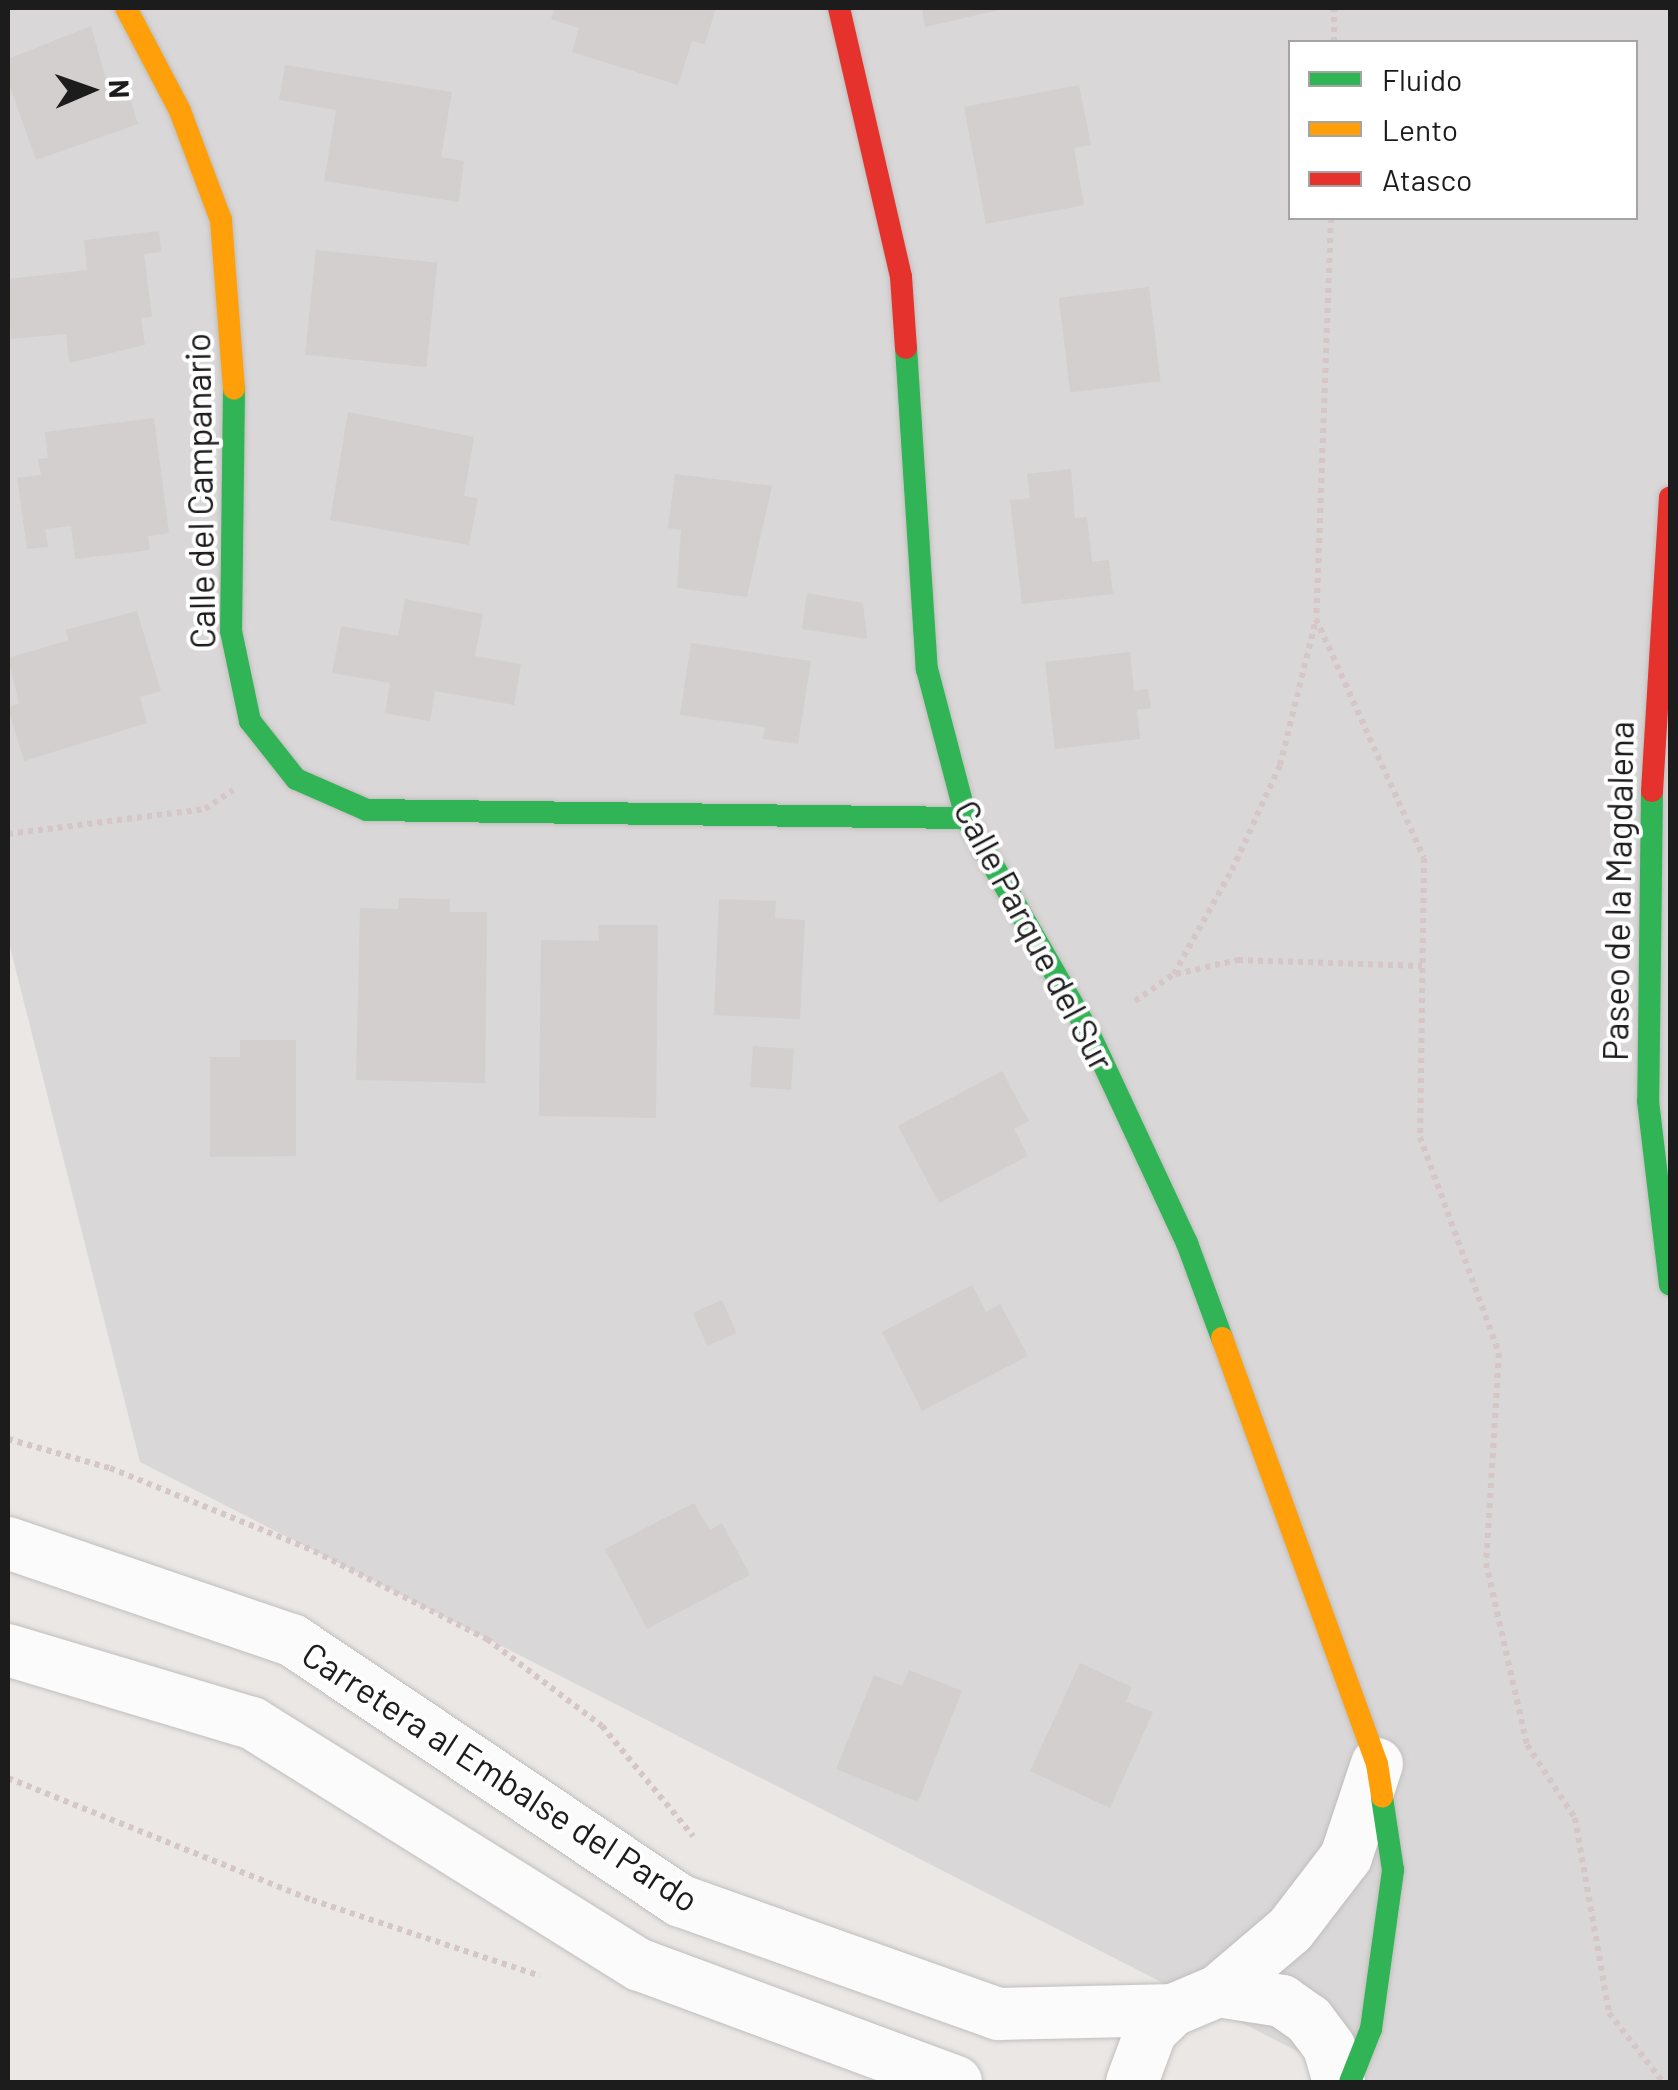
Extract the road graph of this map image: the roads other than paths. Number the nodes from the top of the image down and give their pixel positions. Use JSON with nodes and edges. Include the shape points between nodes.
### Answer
{"nodes":[{"id":1,"x":126,"y":8,"type":"edge"},
{"id":2,"x":840,"y":8,"type":"edge"},
{"id":3,"x":1670,"y":498,"type":"edge"},
{"id":4,"x":966,"y":818,"type":"junction"},
{"id":5,"x":1670,"y":1285,"type":"edge"},
{"id":6,"x":8,"y":1543,"type":"edge"},
{"id":7,"x":8,"y":1650,"type":"edge"},
{"id":8,"x":1377,"y":1764,"type":"junction"},
{"id":9,"x":1196,"y":2000,"type":"junction"},
{"id":10,"x":956,"y":2082,"type":"edge"},
{"id":11,"x":1132,"y":2082,"type":"edge"},
{"id":12,"x":1338,"y":2082,"type":"edge"},
{"id":13,"x":1350,"y":2082,"type":"edge"}],
"edges":[{"from":1,"to":4,"type":"street","name":"Calle del Campanario","via":[[180,111],[221,220],[234,366],[232,631],[250,721],[296,779],[367,810]]},
{"from":2,"to":4,"type":"street","name":"Calle Parque del Sur","via":[[901,277],[927,669]]},
{"from":3,"to":5,"type":"street","name":"Paseo de la Magdalena","via":[[1650,832],[1648,1101]]},
{"from":4,"to":8,"type":"street","name":"Calle Parque del Sur","via":[[1089,1033],[1187,1244]]},
{"from":6,"to":9,"type":"street","name":"Carretera al Embalse del Pardo","via":[[292,1640],[681,1902],[999,2014]]},
{"from":7,"to":10,"type":"street","via":[[252,1723],[640,1965]]},
{"from":8,"to":9,"type":"street","via":[[1346,1857],[1290,1930]]},
{"from":8,"to":13,"type":"street","name":"Calle Parque del Sur","via":[[1393,1870],[1371,2028]]},
{"from":9,"to":11,"type":"street","via":[[1152,2031]]},
{"from":9,"to":12,"type":"street","name":"Carretera al Embalse del Pardo","via":[[1282,2001],[1309,2020],[1329,2047]]}]}
